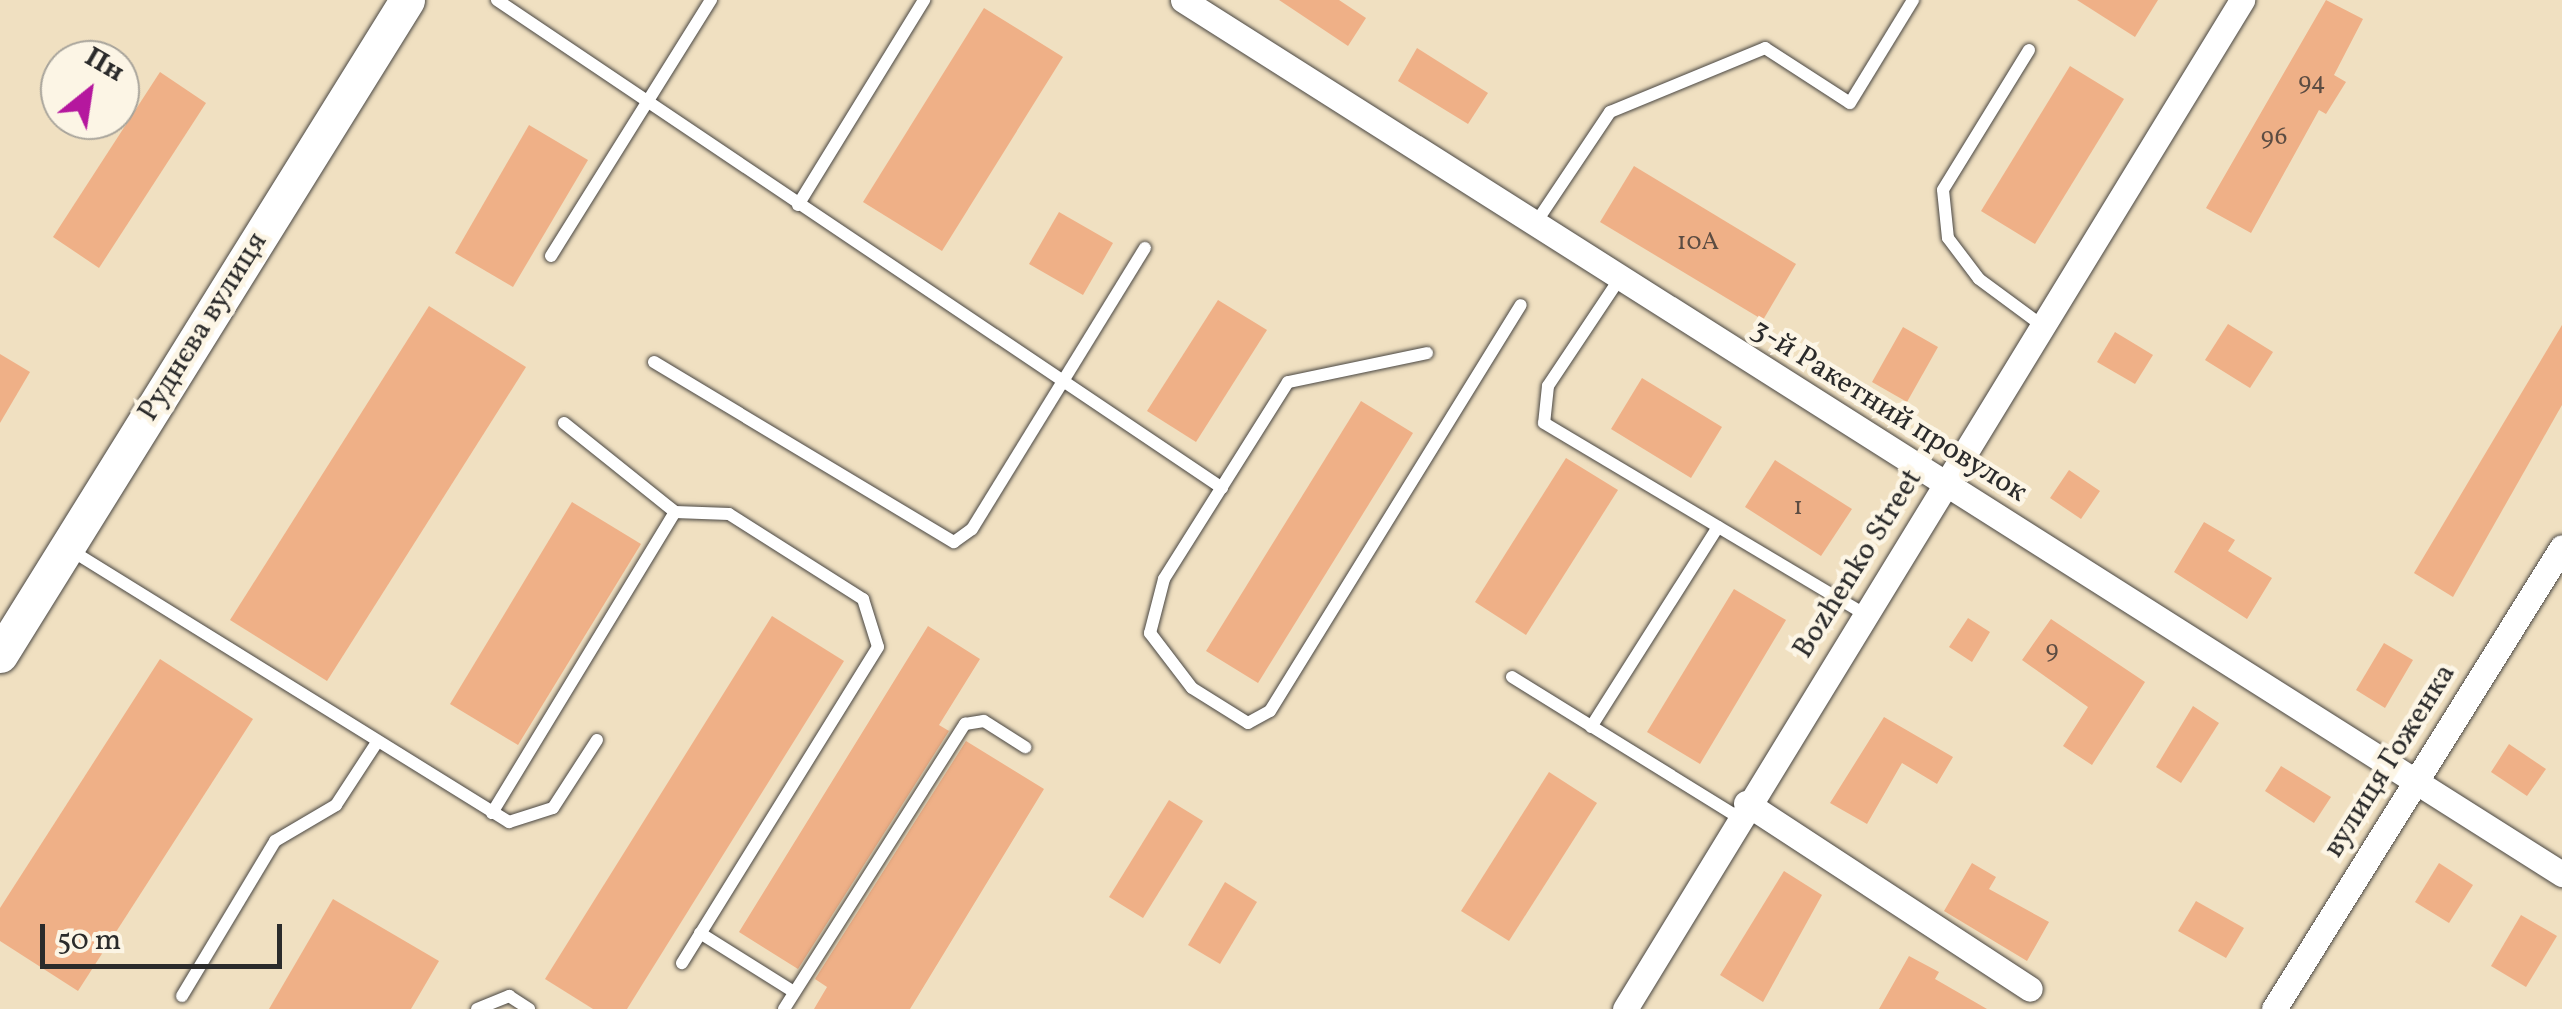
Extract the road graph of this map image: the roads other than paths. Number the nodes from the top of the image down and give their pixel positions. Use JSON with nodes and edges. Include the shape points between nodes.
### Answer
{"nodes":[{"id":1,"x":407,"y":0,"type":"edge"},
{"id":2,"x":498,"y":0,"type":"edge"},
{"id":3,"x":711,"y":0,"type":"edge"},
{"id":4,"x":924,"y":0,"type":"edge"},
{"id":5,"x":1182,"y":0,"type":"edge"},
{"id":6,"x":1913,"y":0,"type":"edge"},
{"id":7,"x":2242,"y":0,"type":"edge"},
{"id":8,"x":2029,"y":50,"type":"dead end"},
{"id":9,"x":646,"y":103,"type":"junction"},
{"id":10,"x":798,"y":205,"type":"junction"},
{"id":11,"x":1535,"y":224,"type":"junction"},
{"id":12,"x":1146,"y":248,"type":"dead end"},
{"id":13,"x":551,"y":256,"type":"dead end"},
{"id":14,"x":1620,"y":278,"type":"junction"},
{"id":15,"x":1520,"y":305,"type":"dead end"},
{"id":16,"x":2044,"y":327,"type":"junction"},
{"id":17,"x":1426,"y":352,"type":"dead end"},
{"id":18,"x":654,"y":362,"type":"dead end"},
{"id":19,"x":1064,"y":382,"type":"junction"},
{"id":20,"x":564,"y":423,"type":"dead end"},
{"id":21,"x":1946,"y":485,"type":"junction"},
{"id":22,"x":1222,"y":488,"type":"junction"},
{"id":23,"x":674,"y":512,"type":"junction"},
{"id":24,"x":1718,"y":527,"type":"junction"},
{"id":25,"x":2562,"y":547,"type":"edge"},
{"id":26,"x":66,"y":548,"type":"junction"},
{"id":27,"x":1865,"y":614,"type":"junction"},
{"id":28,"x":0,"y":655,"type":"edge"},
{"id":29,"x":1512,"y":677,"type":"dead end"},
{"id":30,"x":1591,"y":727,"type":"junction"},
{"id":31,"x":597,"y":740,"type":"dead end"},
{"id":32,"x":377,"y":742,"type":"junction"},
{"id":33,"x":1024,"y":748,"type":"dead end"},
{"id":34,"x":2413,"y":785,"type":"junction"},
{"id":35,"x":1742,"y":810,"type":"junction"},
{"id":36,"x":492,"y":813,"type":"junction"},
{"id":37,"x":2562,"y":874,"type":"edge"},
{"id":38,"x":700,"y":933,"type":"junction"},
{"id":39,"x":682,"y":963,"type":"dead end"},
{"id":40,"x":2030,"y":989,"type":"dead end"},
{"id":41,"x":794,"y":992,"type":"junction"},
{"id":42,"x":182,"y":996,"type":"dead end"},
{"id":43,"x":477,"y":1009,"type":"edge"},
{"id":44,"x":529,"y":1009,"type":"edge"},
{"id":45,"x":784,"y":1009,"type":"edge"},
{"id":46,"x":1625,"y":1009,"type":"edge"},
{"id":47,"x":2274,"y":1009,"type":"edge"}],
"edges":[{"from":1,"to":26,"type":"street","name":"Руднєва вулиця"},
{"from":2,"to":9,"type":"lane"},
{"from":3,"to":9,"type":"lane"},
{"from":4,"to":10,"type":"lane"},
{"from":5,"to":11,"type":"street","name":"3-й Ракетний провулок"},
{"from":6,"to":11,"type":"lane","via":[[1850,103],[1765,48],[1610,112]]},
{"from":7,"to":16,"type":"street","name":"Bozhenko Street"},
{"from":8,"to":16,"type":"lane","via":[[1943,190],[1948,238],[1979,279]]},
{"from":9,"to":10,"type":"lane"},
{"from":9,"to":13,"type":"lane"},
{"from":10,"to":19,"type":"lane"},
{"from":11,"to":14,"type":"street","name":"3-й Ракетний провулок"},
{"from":12,"to":19,"type":"lane"},
{"from":14,"to":21,"type":"street","name":"3-й Ракетний провулок"},
{"from":14,"to":24,"type":"lane","via":[[1548,386],[1544,422]]},
{"from":15,"to":22,"type":"lane","via":[[1270,711],[1248,723],[1192,688],[1150,633],[1164,579]]},
{"from":16,"to":21,"type":"street","name":"Bozhenko Street"},
{"from":17,"to":22,"type":"lane","via":[[1288,382]]},
{"from":18,"to":19,"type":"lane","via":[[954,542],[972,528]]},
{"from":19,"to":22,"type":"lane"},
{"from":20,"to":23,"type":"lane"},
{"from":21,"to":27,"type":"street","name":"Bozhenko Street"},
{"from":21,"to":34,"type":"street","name":"3-й Ракетний провулок"},
{"from":23,"to":36,"type":"lane"},
{"from":23,"to":38,"type":"lane","via":[[729,514],[863,598],[878,647]]},
{"from":24,"to":27,"type":"lane"},
{"from":24,"to":30,"type":"lane"},
{"from":25,"to":34,"type":"street","name":"вулиця Гоженка"},
{"from":26,"to":28,"type":"street","name":"Руднєва вулиця"},
{"from":26,"to":32,"type":"lane"},
{"from":27,"to":35,"type":"street","name":"Bozhenko Street"},
{"from":29,"to":30,"type":"lane"},
{"from":30,"to":35,"type":"lane"},
{"from":31,"to":36,"type":"lane","via":[[553,808],[508,822]]},
{"from":32,"to":36,"type":"lane"},
{"from":32,"to":42,"type":"lane","via":[[336,805],[276,841]]},
{"from":33,"to":41,"type":"lane","via":[[984,721],[965,724]]},
{"from":34,"to":37,"type":"street","name":"3-й Ракетний провулок"},
{"from":34,"to":47,"type":"street","name":"вулиця Гоженка"},
{"from":35,"to":40,"type":"street"},
{"from":35,"to":46,"type":"street","name":"Bozhenko Street"},
{"from":38,"to":39,"type":"lane"},
{"from":38,"to":41,"type":"lane"},
{"from":41,"to":45,"type":"lane"},
{"from":43,"to":44,"type":"lane","via":[[509,996]]}]}
